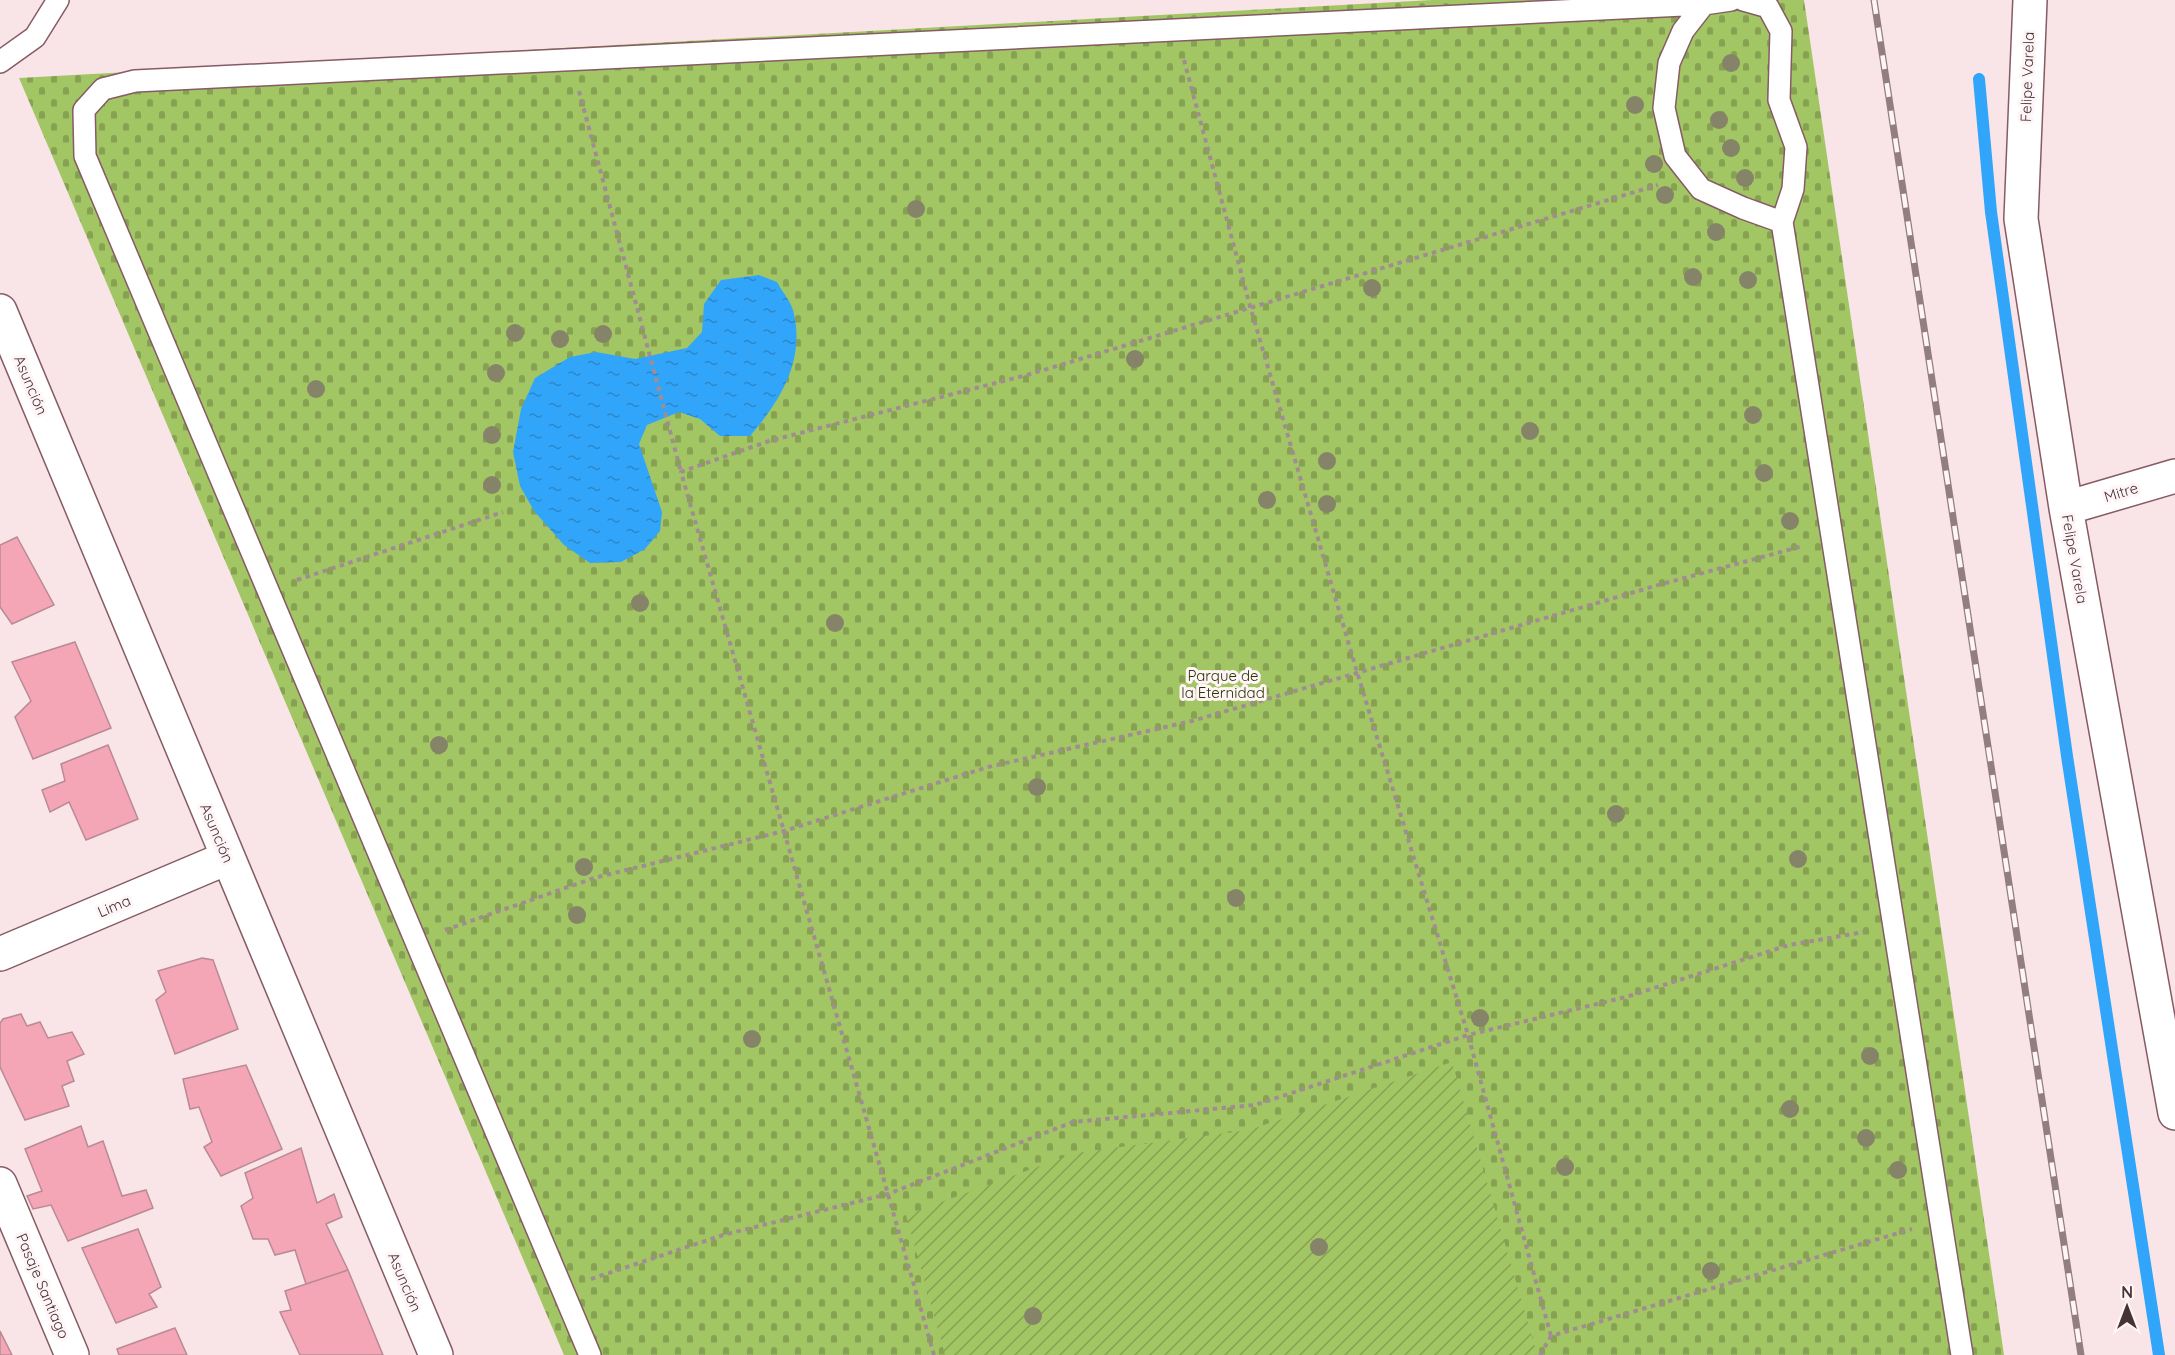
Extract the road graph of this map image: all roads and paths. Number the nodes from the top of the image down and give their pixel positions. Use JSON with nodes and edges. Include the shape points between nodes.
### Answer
{"nodes":[{"id":1,"x":58,"y":0,"type":"edge"},
{"id":2,"x":1731,"y":0,"type":"edge"},
{"id":3,"x":1743,"y":0,"type":"edge"},
{"id":4,"x":2030,"y":0,"type":"edge"},
{"id":5,"x":1704,"y":4,"type":"junction"},
{"id":6,"x":1176,"y":29,"type":"junction"},
{"id":7,"x":571,"y":59,"type":"junction"},
{"id":8,"x":0,"y":62,"type":"edge"},
{"id":9,"x":1690,"y":175,"type":"junction"},
{"id":10,"x":1782,"y":222,"type":"junction"},
{"id":11,"x":1250,"y":306,"type":"junction"},
{"id":12,"x":0,"y":311,"type":"edge"},
{"id":13,"x":681,"y":472,"type":"junction"},
{"id":14,"x":2175,"y":476,"type":"edge"},
{"id":15,"x":2066,"y":508,"type":"junction"},
{"id":16,"x":502,"y":512,"type":"dead end"},
{"id":17,"x":1833,"y":538,"type":"junction"},
{"id":18,"x":268,"y":590,"type":"junction"},
{"id":19,"x":1357,"y":672,"type":"junction"},
{"id":20,"x":784,"y":831,"type":"junction"},
{"id":21,"x":227,"y":858,"type":"junction"},
{"id":22,"x":1894,"y":927,"type":"junction"},
{"id":23,"x":415,"y":940,"type":"junction"},
{"id":24,"x":0,"y":954,"type":"edge"},
{"id":25,"x":1468,"y":1035,"type":"junction"},
{"id":26,"x":2175,"y":1113,"type":"edge"},
{"id":27,"x":0,"y":1184,"type":"edge"},
{"id":28,"x":888,"y":1194,"type":"junction"},
{"id":29,"x":1941,"y":1221,"type":"junction"},
{"id":30,"x":562,"y":1289,"type":"junction"},
{"id":31,"x":1551,"y":1336,"type":"junction"},
{"id":32,"x":72,"y":1355,"type":"edge"},
{"id":33,"x":436,"y":1355,"type":"edge"},
{"id":34,"x":590,"y":1355,"type":"edge"},
{"id":35,"x":934,"y":1355,"type":"edge"},
{"id":36,"x":1540,"y":1355,"type":"edge"},
{"id":37,"x":1962,"y":1355,"type":"edge"}],
"edges":[{"from":1,"to":8,"type":"lane","via":[[34,37]]},
{"from":2,"to":5,"type":"lane"},
{"from":3,"to":10,"type":"lane","via":[[1768,7],[1782,31],[1779,100],[1796,147],[1793,189]]},
{"from":4,"to":15,"type":"street","name":"Felipe Varela","via":[[2021,219]]},
{"from":5,"to":6,"type":"lane"},
{"from":5,"to":9,"type":"lane","via":[[1683,31],[1669,63],[1664,108],[1675,156]]},
{"from":6,"to":7,"type":"lane"},
{"from":6,"to":11,"type":"path"},
{"from":7,"to":13,"type":"path"},
{"from":7,"to":18,"type":"lane","via":[[135,81],[104,89],[84,110],[85,156]]},
{"from":9,"to":10,"type":"lane","via":[[1701,189]]},
{"from":9,"to":11,"type":"path"},
{"from":10,"to":17,"type":"lane"},
{"from":11,"to":13,"type":"path","via":[[1027,375],[769,441]]},
{"from":11,"to":19,"type":"path"},
{"from":12,"to":21,"type":"street","name":"Asunción"},
{"from":13,"to":20,"type":"path"},
{"from":14,"to":15,"type":"street","name":"Mitre"},
{"from":15,"to":26,"type":"street","name":"Felipe Varela"},
{"from":16,"to":18,"type":"path"},
{"from":17,"to":19,"type":"path"},
{"from":17,"to":22,"type":"lane"},
{"from":18,"to":23,"type":"lane"},
{"from":19,"to":20,"type":"path","via":[[1192,721],[988,766]]},
{"from":19,"to":25,"type":"path"},
{"from":20,"to":23,"type":"path","via":[[594,878]]},
{"from":20,"to":28,"type":"path"},
{"from":21,"to":24,"type":"street","name":"Lima"},
{"from":21,"to":33,"type":"street","name":"Asunción"},
{"from":22,"to":25,"type":"path","via":[[1789,945],[1626,997]]},
{"from":22,"to":29,"type":"lane"},
{"from":23,"to":30,"type":"lane"},
{"from":25,"to":28,"type":"path","via":[[1255,1105],[1072,1122]]},
{"from":25,"to":31,"type":"path"},
{"from":27,"to":32,"type":"street","name":"Pasaje Santiago"},
{"from":28,"to":30,"type":"path","via":[[723,1235]]},
{"from":28,"to":35,"type":"path"},
{"from":29,"to":31,"type":"path"},
{"from":29,"to":37,"type":"lane"},
{"from":30,"to":34,"type":"lane"},
{"from":31,"to":36,"type":"path"}]}
